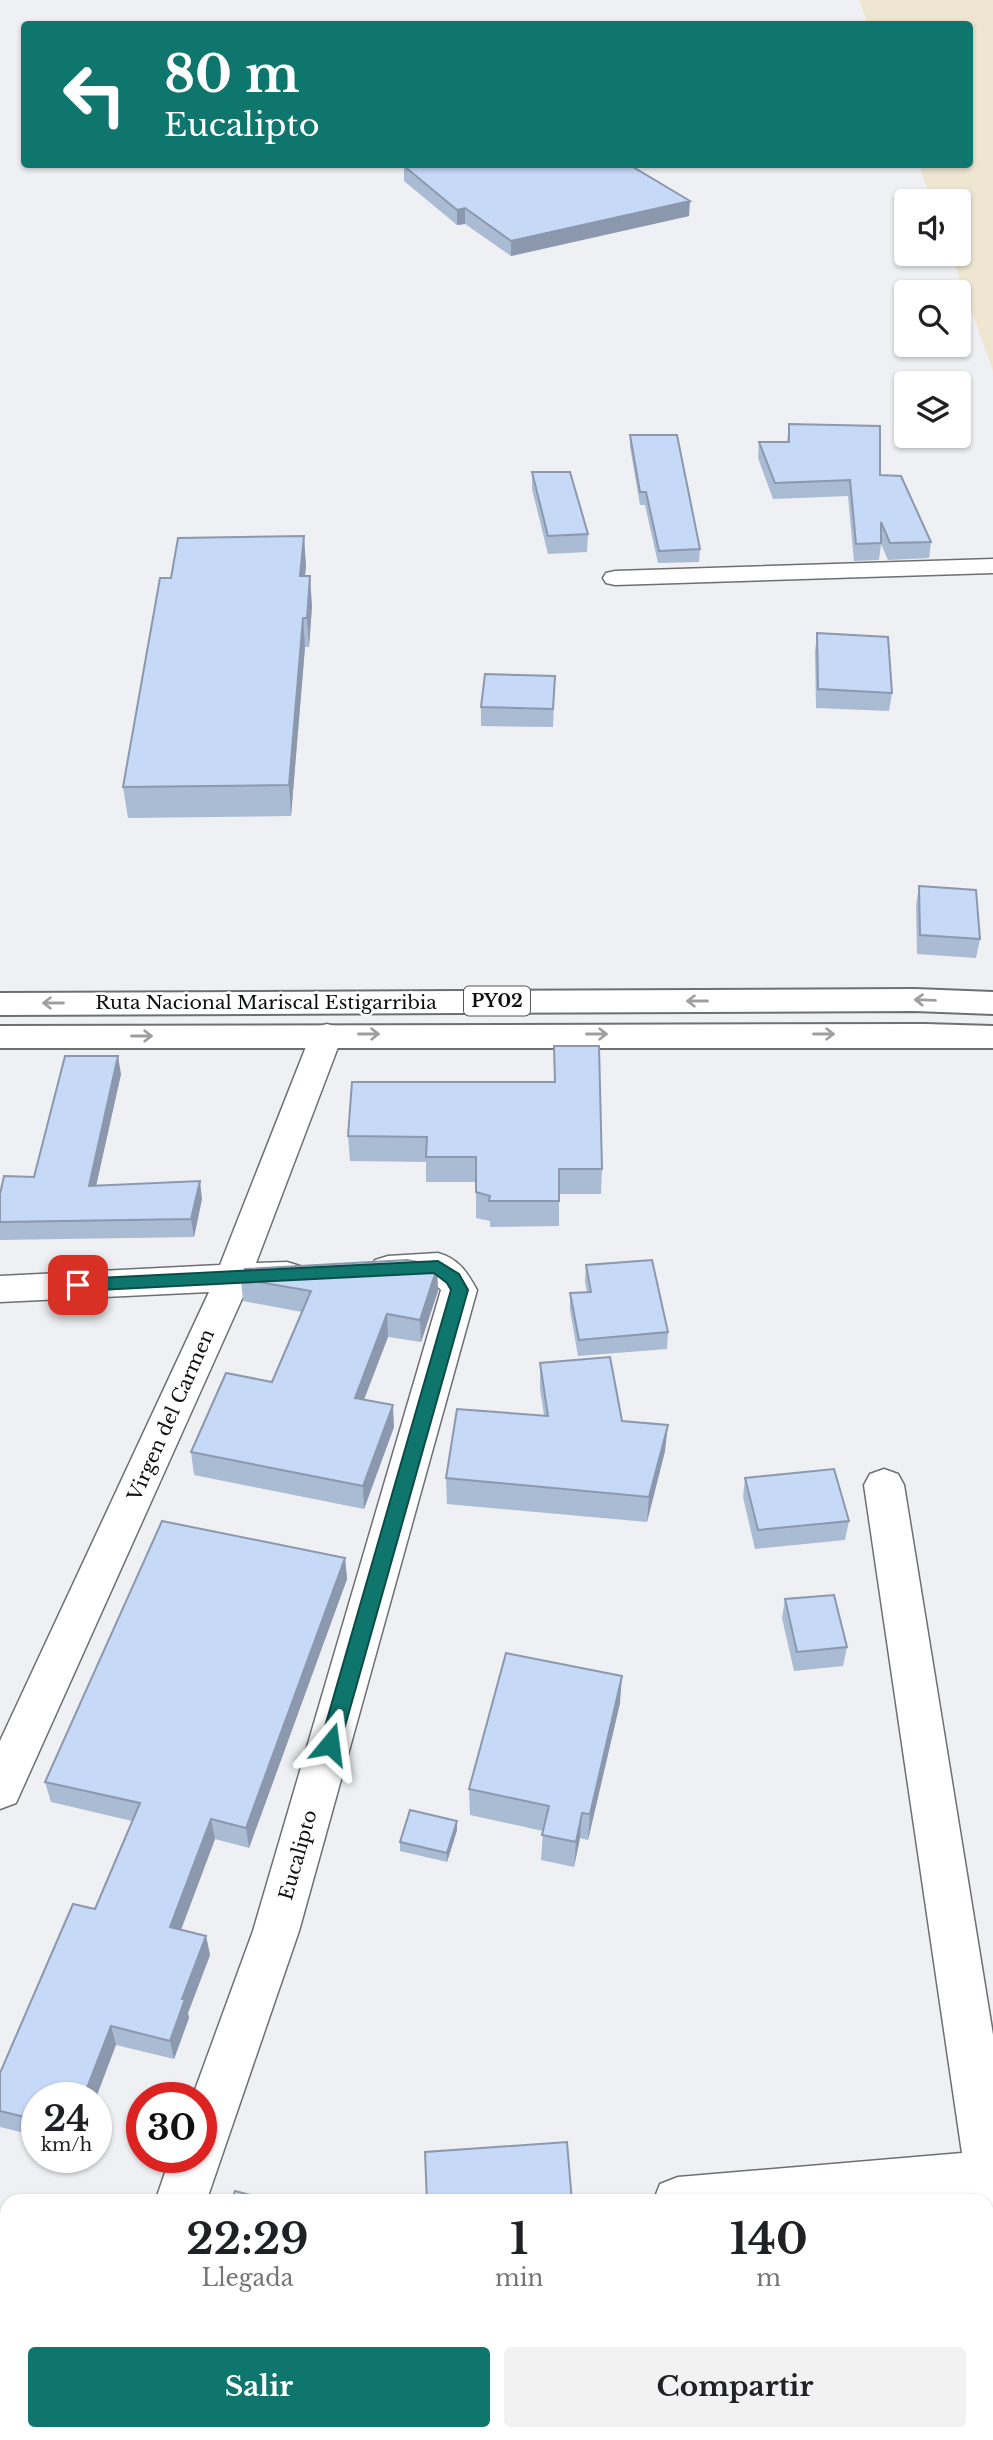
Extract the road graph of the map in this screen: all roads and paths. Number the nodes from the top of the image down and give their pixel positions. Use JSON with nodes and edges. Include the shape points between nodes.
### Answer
{"nodes":[{"id":1,"x":993,"y":566,"type":"edge"},
{"id":2,"x":615,"y":578,"type":"dead end"},
{"id":3,"x":993,"y":1003,"type":"edge"},
{"id":4,"x":0,"y":1004,"type":"edge"},
{"id":5,"x":327,"y":1034,"type":"junction"},
{"id":6,"x":0,"y":1037,"type":"edge"},
{"id":7,"x":993,"y":1037,"type":"edge"},
{"id":8,"x":233,"y":1278,"type":"junction"},
{"id":9,"x":0,"y":1289,"type":"edge"},
{"id":10,"x":884,"y":1485,"type":"dead end"},
{"id":11,"x":0,"y":1789,"type":"edge"},
{"id":12,"x":217,"y":2096,"type":"edge"},
{"id":13,"x":190,"y":2173,"type":"edge"},
{"id":14,"x":992,"y":2181,"type":"edge"},
{"id":15,"x":183,"y":2194,"type":"edge"},
{"id":16,"x":798,"y":2194,"type":"edge"}],
"edges":[{"from":1,"to":2,"type":"street"},
{"from":3,"to":4,"type":"highway","name":"Ruta Nacional Mariscal Estigarribia","number":"PY02","one_way":true},
{"from":6,"to":5,"type":"highway","name":"Ruta Nacional Mariscal Estigarribia","number":"PY02","one_way":true},
{"from":5,"to":7,"type":"highway","name":"Ruta Nacional Mariscal Estigarribia","number":"PY02","one_way":true},
{"from":5,"to":8,"type":"street","name":"Virgen del Carmen"},
{"from":8,"to":9,"type":"street","name":"Eucalipto"},
{"from":8,"to":11,"type":"street","name":"Virgen del Carmen"},
{"from":8,"to":12,"type":"street","name":"Eucalipto","via":[[438,1266],[459,1290],[276,1931]]},
{"from":10,"to":14,"type":"street"},
{"from":13,"to":15,"type":"street"},
{"from":14,"to":16,"type":"street"}]}
